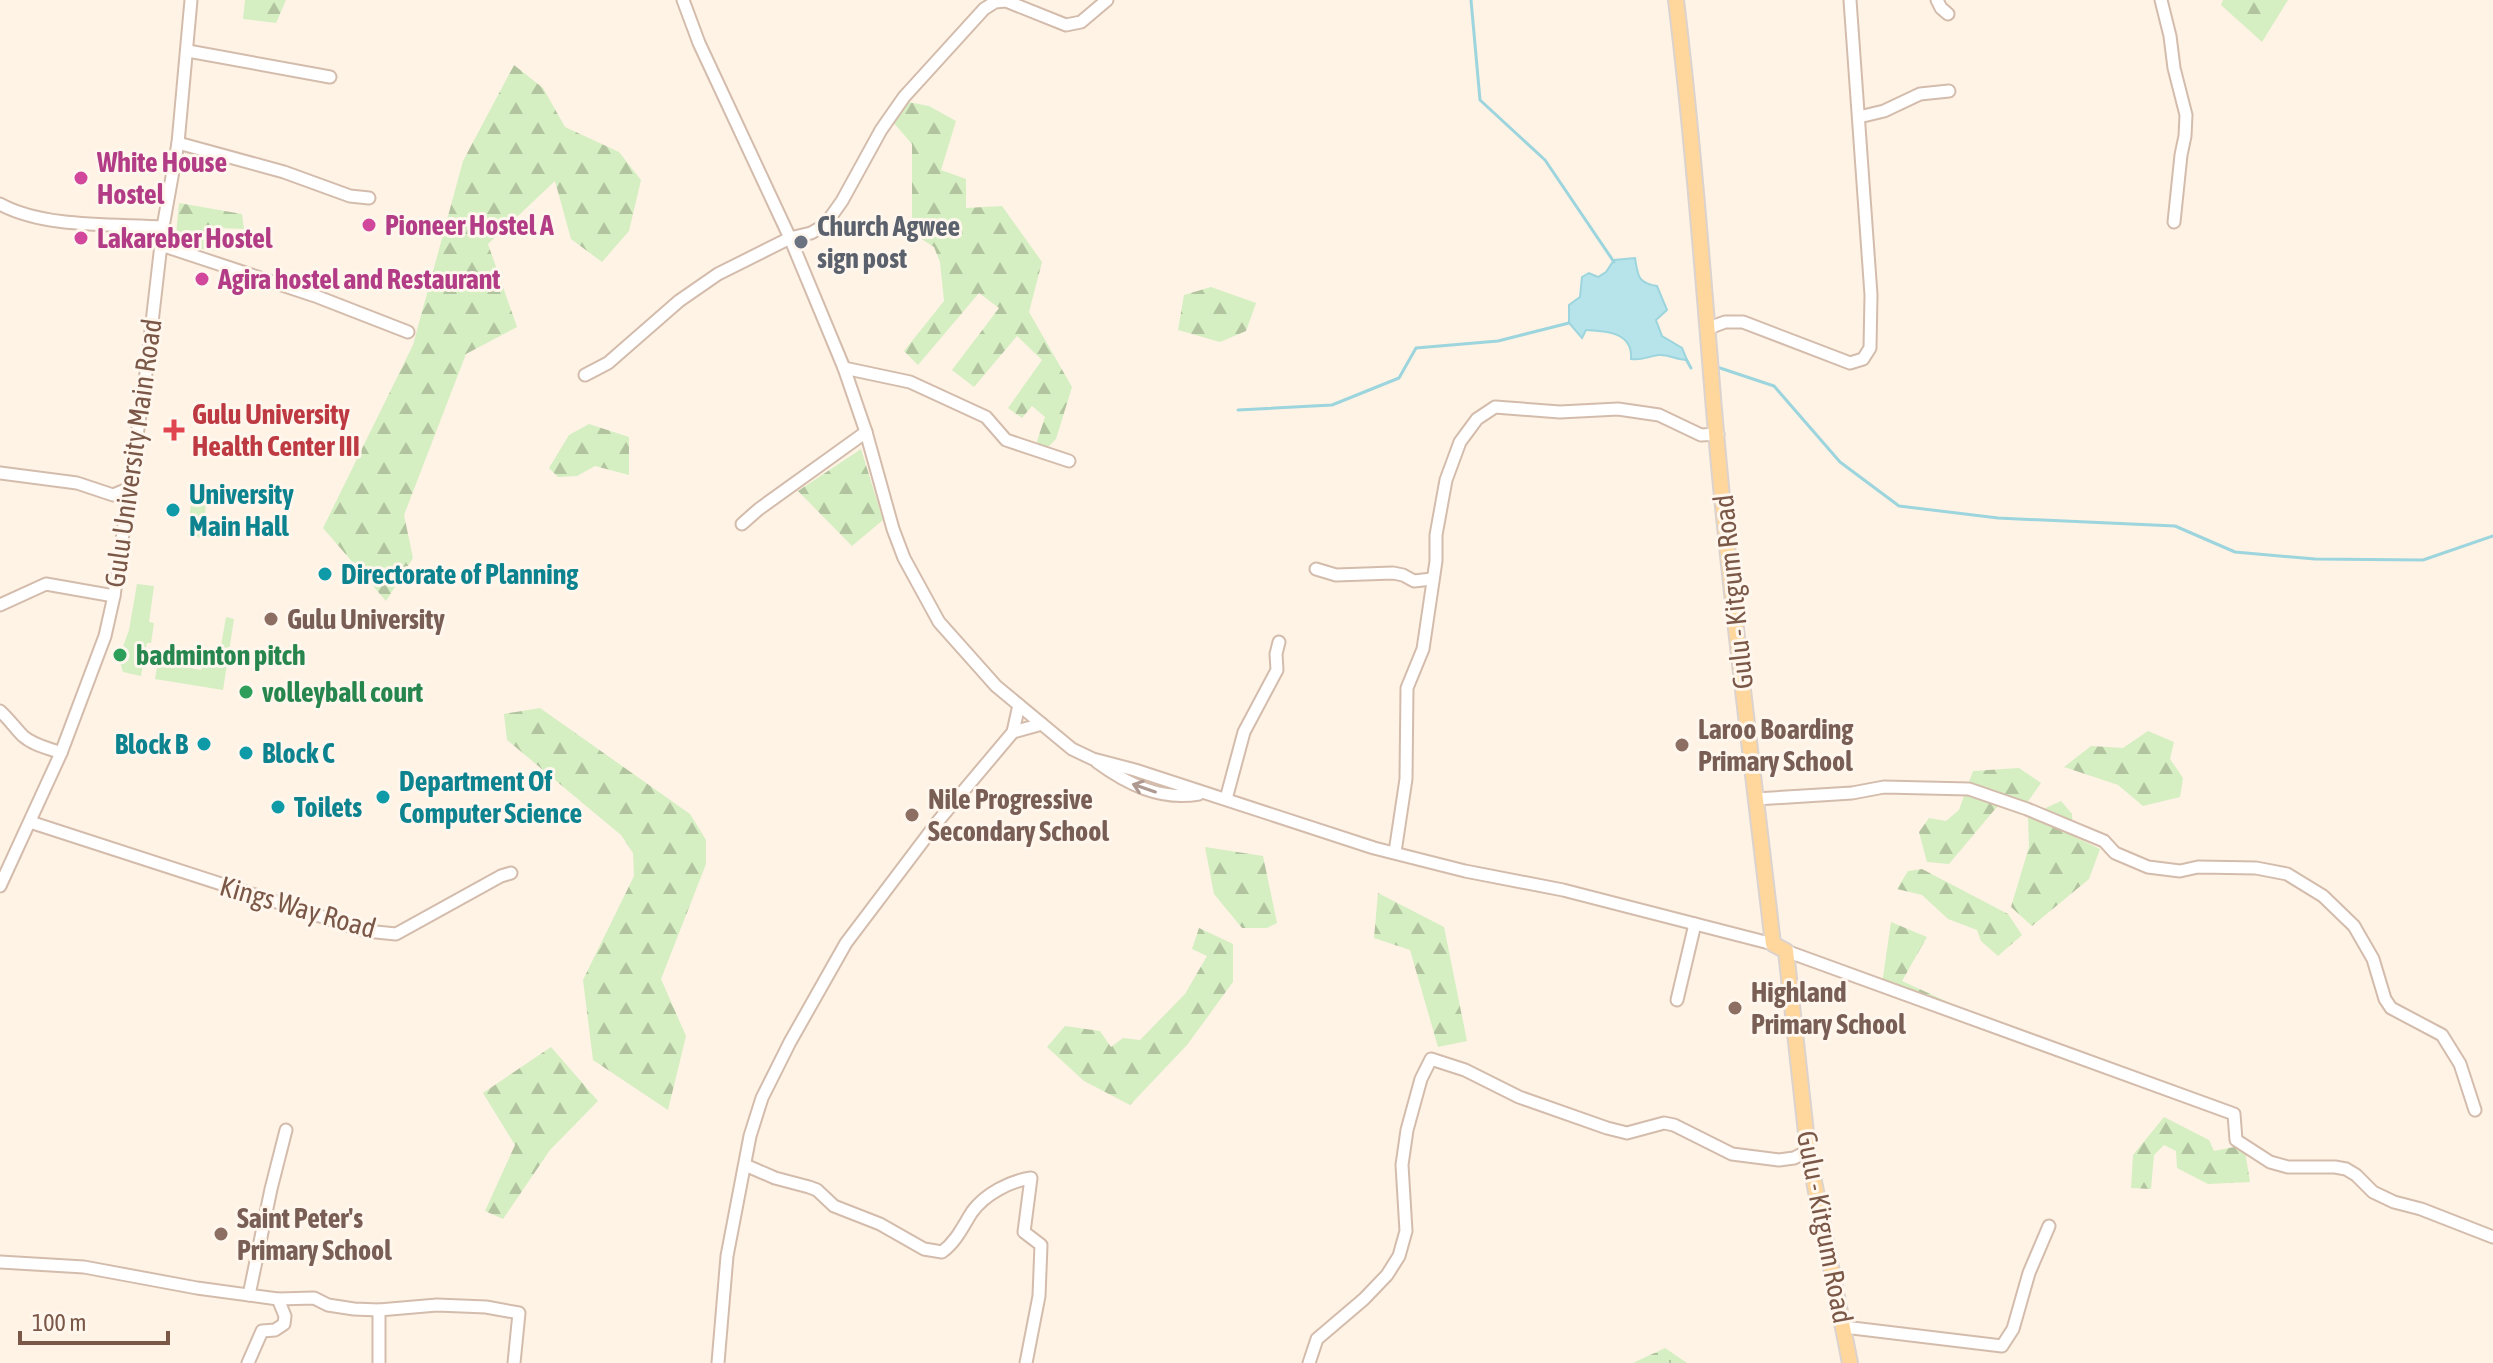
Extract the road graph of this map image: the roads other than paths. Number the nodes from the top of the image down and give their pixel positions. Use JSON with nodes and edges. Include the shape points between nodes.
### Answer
{"nodes":[{"id":1,"x":191,"y":0,"type":"edge"},
{"id":2,"x":683,"y":0,"type":"edge"},
{"id":3,"x":1107,"y":0,"type":"edge"},
{"id":4,"x":1676,"y":0,"type":"edge"},
{"id":5,"x":1850,"y":0,"type":"edge"},
{"id":6,"x":1937,"y":0,"type":"edge"},
{"id":7,"x":2161,"y":0,"type":"edge"},
{"id":8,"x":1948,"y":14,"type":"dead end"},
{"id":9,"x":188,"y":51,"type":"junction"},
{"id":10,"x":330,"y":77,"type":"dead end"},
{"id":11,"x":1949,"y":91,"type":"dead end"},
{"id":12,"x":1859,"y":117,"type":"junction"},
{"id":13,"x":178,"y":143,"type":"junction"},
{"id":14,"x":369,"y":198,"type":"dead end"},
{"id":15,"x":0,"y":204,"type":"edge"},
{"id":16,"x":2174,"y":222,"type":"dead end"},
{"id":17,"x":163,"y":227,"type":"junction"},
{"id":18,"x":790,"y":238,"type":"junction"},
{"id":19,"x":161,"y":245,"type":"junction"},
{"id":20,"x":1709,"y":328,"type":"junction"},
{"id":21,"x":408,"y":332,"type":"dead end"},
{"id":22,"x":844,"y":368,"type":"junction"},
{"id":23,"x":585,"y":375,"type":"dead end"},
{"id":24,"x":866,"y":432,"type":"junction"},
{"id":25,"x":1718,"y":434,"type":"junction"},
{"id":26,"x":1069,"y":461,"type":"dead end"},
{"id":27,"x":0,"y":473,"type":"edge"},
{"id":28,"x":130,"y":488,"type":"junction"},
{"id":29,"x":742,"y":524,"type":"dead end"},
{"id":30,"x":1316,"y":569,"type":"dead end"},
{"id":31,"x":1432,"y":579,"type":"junction"},
{"id":32,"x":114,"y":596,"type":"junction"},
{"id":33,"x":0,"y":605,"type":"edge"},
{"id":34,"x":1279,"y":642,"type":"dead end"},
{"id":35,"x":1019,"y":705,"type":"junction"},
{"id":36,"x":0,"y":711,"type":"edge"},
{"id":37,"x":1042,"y":724,"type":"junction"},
{"id":38,"x":1013,"y":732,"type":"junction"},
{"id":39,"x":61,"y":753,"type":"junction"},
{"id":40,"x":1226,"y":799,"type":"junction"},
{"id":41,"x":1756,"y":799,"type":"junction"},
{"id":42,"x":30,"y":822,"type":"junction"},
{"id":43,"x":1395,"y":852,"type":"junction"},
{"id":44,"x":511,"y":873,"type":"dead end"},
{"id":45,"x":0,"y":886,"type":"edge"},
{"id":46,"x":1695,"y":924,"type":"junction"},
{"id":47,"x":1779,"y":947,"type":"junction"},
{"id":48,"x":1677,"y":1000,"type":"dead end"},
{"id":49,"x":2475,"y":1110,"type":"dead end"},
{"id":50,"x":286,"y":1130,"type":"dead end"},
{"id":51,"x":1808,"y":1151,"type":"junction"},
{"id":52,"x":745,"y":1165,"type":"junction"},
{"id":53,"x":2049,"y":1226,"type":"dead end"},
{"id":54,"x":2493,"y":1237,"type":"edge"},
{"id":55,"x":0,"y":1262,"type":"edge"},
{"id":56,"x":249,"y":1295,"type":"junction"},
{"id":57,"x":278,"y":1299,"type":"junction"},
{"id":58,"x":379,"y":1310,"type":"junction"},
{"id":59,"x":1844,"y":1327,"type":"junction"},
{"id":60,"x":248,"y":1363,"type":"edge"},
{"id":61,"x":379,"y":1363,"type":"edge"},
{"id":62,"x":514,"y":1363,"type":"edge"},
{"id":63,"x":718,"y":1363,"type":"edge"},
{"id":64,"x":1026,"y":1363,"type":"edge"},
{"id":65,"x":1309,"y":1363,"type":"edge"},
{"id":66,"x":1850,"y":1363,"type":"edge"}],
"edges":[{"from":1,"to":9,"type":"street","name":"Gulu University Main Road"},
{"from":2,"to":18,"type":"street"},
{"from":3,"to":18,"type":"street","via":[[1081,22],[1066,25],[1006,1],[984,9],[904,97],[825,225]]},
{"from":4,"to":20,"type":"main road","name":"Gulu - Kitgum Road"},
{"from":5,"to":12,"type":"street"},
{"from":6,"to":8,"type":"street"},
{"from":7,"to":16,"type":"street","via":[[2186,115]]},
{"from":9,"to":10,"type":"street"},
{"from":9,"to":13,"type":"street","name":"Gulu University Main Road"},
{"from":11,"to":12,"type":"street","via":[[1920,94]]},
{"from":12,"to":20,"type":"street","via":[[1871,295],[1866,355],[1850,363],[1743,322]]},
{"from":13,"to":14,"type":"street"},
{"from":13,"to":17,"type":"street","name":"Gulu University Main Road"},
{"from":15,"to":17,"type":"street","via":[[49,220]]},
{"from":17,"to":19,"type":"street","name":"Gulu University Main Road"},
{"from":18,"to":22,"type":"street"},
{"from":18,"to":23,"type":"street","via":[[718,274],[608,363]]},
{"from":19,"to":21,"type":"street"},
{"from":19,"to":28,"type":"street","name":"Gulu University Main Road"},
{"from":20,"to":25,"type":"main road","name":"Gulu - Kitgum Road"},
{"from":22,"to":24,"type":"street"},
{"from":22,"to":26,"type":"street","via":[[910,382],[986,417],[1006,440]]},
{"from":24,"to":29,"type":"street"},
{"from":24,"to":35,"type":"street","via":[[904,558],[939,622]]},
{"from":25,"to":31,"type":"street","via":[[1701,435],[1659,415],[1618,409],[1495,407],[1460,442],[1446,480]]},
{"from":25,"to":41,"type":"main road","name":"Gulu - Kitgum Road"},
{"from":27,"to":28,"type":"street","via":[[77,483],[113,495]]},
{"from":28,"to":32,"type":"street","name":"Gulu University Main Road"},
{"from":30,"to":31,"type":"street","via":[[1336,575],[1393,573],[1414,581]]},
{"from":31,"to":43,"type":"street","via":[[1423,649],[1407,688],[1406,779]]},
{"from":32,"to":33,"type":"street","via":[[46,584]]},
{"from":32,"to":39,"type":"street","name":"Gulu University Main Road","via":[[100,653]]},
{"from":34,"to":40,"type":"street","via":[[1277,670],[1244,732]]},
{"from":35,"to":37,"type":"street"},
{"from":35,"to":38,"type":"street"},
{"from":36,"to":39,"type":"street","via":[[32,742]]},
{"from":37,"to":38,"type":"street"},
{"from":37,"to":40,"type":"street","via":[[1072,749],[1137,787],[1170,796],[1202,793]]},
{"from":38,"to":52,"type":"street","via":[[846,943],[762,1098]]},
{"from":39,"to":42,"type":"street","name":"Gulu University Main Road"},
{"from":40,"to":43,"type":"street"},
{"from":41,"to":47,"type":"main road","name":"Gulu - Kitgum Road"},
{"from":41,"to":49,"type":"street","via":[[1884,787],[1969,789],[2104,841],[2115,853],[2148,867],[2256,868],[2287,874],[2323,896],[2354,926],[2391,1008],[2442,1035],[2460,1064]]},
{"from":42,"to":44,"type":"street","name":"Kings Way Road","via":[[381,934],[396,934]]},
{"from":42,"to":45,"type":"street","name":"Gulu University Main Road"},
{"from":43,"to":46,"type":"street"},
{"from":46,"to":47,"type":"street"},
{"from":46,"to":48,"type":"street"},
{"from":47,"to":51,"type":"main road","name":"Gulu - Kitgum Road"},
{"from":47,"to":54,"type":"street","via":[[2234,1114],[2236,1140],[2270,1162],[2340,1167],[2394,1202]]},
{"from":50,"to":56,"type":"street"},
{"from":51,"to":59,"type":"main road","name":"Gulu - Kitgum Road"},
{"from":51,"to":65,"type":"street","via":[[1779,1160],[1732,1154],[1664,1123],[1618,1131],[1431,1059],[1407,1130],[1402,1165],[1406,1231],[1399,1256],[1364,1299],[1317,1339]]},
{"from":52,"to":63,"type":"street","via":[[727,1256]]},
{"from":52,"to":64,"type":"street","via":[[817,1190],[834,1206],[924,1249],[942,1252],[980,1202],[1031,1178],[1024,1232],[1041,1245],[1039,1296]]},
{"from":53,"to":59,"type":"street","via":[[2013,1329],[2002,1346]]},
{"from":55,"to":56,"type":"street","via":[[84,1267]]},
{"from":56,"to":57,"type":"street"},
{"from":57,"to":58,"type":"street","via":[[314,1298],[328,1305]]},
{"from":57,"to":60,"type":"street","via":[[284,1324],[262,1331]]},
{"from":58,"to":61,"type":"street"},
{"from":58,"to":62,"type":"street","via":[[478,1307],[519,1313]]},
{"from":59,"to":66,"type":"main road","name":"Gulu - Kitgum Road"}]}
